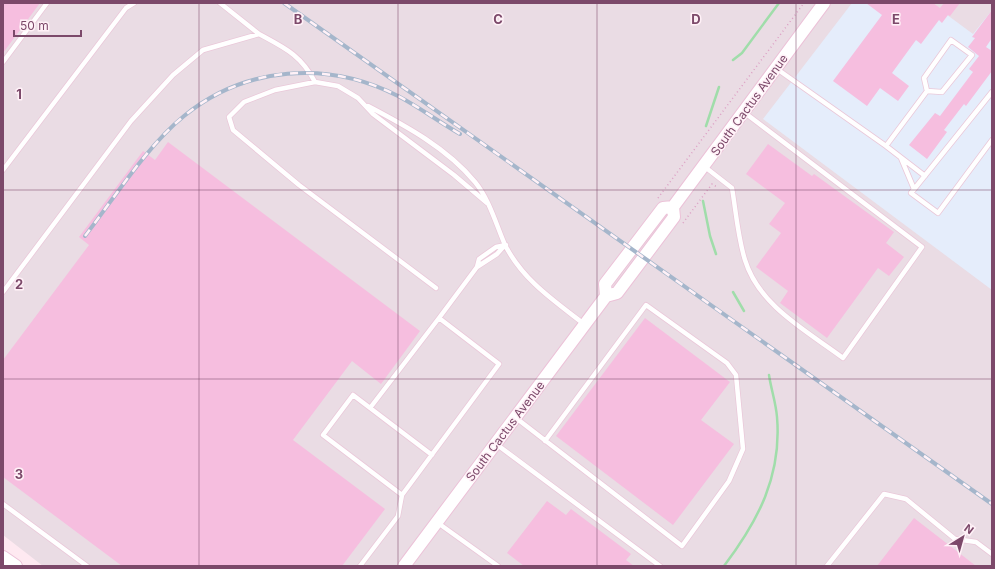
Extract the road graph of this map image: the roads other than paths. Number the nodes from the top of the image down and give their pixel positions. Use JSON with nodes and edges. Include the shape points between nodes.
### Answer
{"nodes":[{"id":1,"x":47,"y":3,"type":"edge"},
{"id":2,"x":134,"y":3,"type":"edge"},
{"id":3,"x":220,"y":3,"type":"edge"},
{"id":4,"x":824,"y":3,"type":"edge"},
{"id":5,"x":259,"y":34,"type":"junction"},
{"id":6,"x":3,"y":62,"type":"edge"},
{"id":7,"x":776,"y":68,"type":"junction"},
{"id":8,"x":315,"y":82,"type":"junction"},
{"id":9,"x":927,"y":91,"type":"junction"},
{"id":10,"x":992,"y":92,"type":"edge"},
{"id":11,"x":366,"y":105,"type":"junction"},
{"id":12,"x":744,"y":112,"type":"junction"},
{"id":13,"x":992,"y":140,"type":"edge"},
{"id":14,"x":886,"y":146,"type":"junction"},
{"id":15,"x":900,"y":156,"type":"junction"},
{"id":16,"x":703,"y":166,"type":"junction"},
{"id":17,"x":3,"y":170,"type":"edge"},
{"id":18,"x":925,"y":176,"type":"junction"},
{"id":19,"x":914,"y":189,"type":"junction"},
{"id":20,"x":487,"y":202,"type":"junction"},
{"id":21,"x":506,"y":244,"type":"junction"},
{"id":22,"x":477,"y":267,"type":"junction"},
{"id":23,"x":436,"y":288,"type":"dead end"},
{"id":24,"x":3,"y":292,"type":"edge"},
{"id":25,"x":439,"y":318,"type":"junction"},
{"id":26,"x":585,"y":325,"type":"junction"},
{"id":27,"x":370,"y":408,"type":"junction"},
{"id":28,"x":516,"y":418,"type":"junction"},
{"id":29,"x":545,"y":441,"type":"junction"},
{"id":30,"x":496,"y":444,"type":"junction"},
{"id":31,"x":432,"y":455,"type":"junction"},
{"id":32,"x":402,"y":495,"type":"junction"},
{"id":33,"x":3,"y":504,"type":"edge"},
{"id":34,"x":437,"y":522,"type":"junction"},
{"id":35,"x":992,"y":554,"type":"edge"},
{"id":36,"x":3,"y":556,"type":"edge"},
{"id":37,"x":16,"y":566,"type":"edge"},
{"id":38,"x":87,"y":566,"type":"edge"},
{"id":39,"x":360,"y":566,"type":"edge"},
{"id":40,"x":404,"y":566,"type":"edge"},
{"id":41,"x":498,"y":566,"type":"edge"},
{"id":42,"x":660,"y":566,"type":"edge"},
{"id":43,"x":827,"y":566,"type":"edge"}],
"edges":[{"from":1,"to":6,"type":"lane"},
{"from":2,"to":17,"type":"lane","via":[[126,8]]},
{"from":3,"to":5,"type":"lane"},
{"from":4,"to":7,"type":"main road","name":"South Cactus Avenue"},
{"from":5,"to":8,"type":"lane","via":[[294,53]]},
{"from":5,"to":24,"type":"lane","via":[[202,50],[173,75],[131,121]]},
{"from":7,"to":12,"type":"main road","name":"South Cactus Avenue"},
{"from":7,"to":14,"type":"lane"},
{"from":8,"to":11,"type":"lane","via":[[338,86]]},
{"from":8,"to":23,"type":"lane","via":[[275,90],[244,102],[229,116],[233,130],[299,185]]},
{"from":9,"to":9,"type":"lane","via":[[942,92],[972,56],[951,40],[924,78]]},
{"from":9,"to":14,"type":"lane"},
{"from":10,"to":18,"type":"lane"},
{"from":11,"to":20,"type":"lane","via":[[374,114]]},
{"from":11,"to":20,"type":"lane","via":[[409,127],[459,165],[476,183]]},
{"from":12,"to":16,"type":"main road","name":"South Cactus Avenue"},
{"from":12,"to":16,"type":"lane","via":[[922,247],[843,358],[771,304],[756,284],[745,260],[732,188]]},
{"from":13,"to":19,"type":"lane","via":[[938,213],[911,193]]},
{"from":14,"to":15,"type":"lane"},
{"from":15,"to":18,"type":"lane"},
{"from":15,"to":19,"type":"lane"},
{"from":16,"to":26,"type":"main road","name":"South Cactus Avenue","via":[[673,207],[674,217],[617,293],[606,296]]},
{"from":18,"to":19,"type":"lane"},
{"from":20,"to":21,"type":"lane"},
{"from":21,"to":22,"type":"lane","via":[[497,254]]},
{"from":21,"to":22,"type":"lane","via":[[496,247],[479,259]]},
{"from":21,"to":26,"type":"lane","via":[[522,273],[532,284]]},
{"from":22,"to":25,"type":"lane"},
{"from":25,"to":27,"type":"lane"},
{"from":25,"to":31,"type":"lane","via":[[499,364]]},
{"from":26,"to":28,"type":"main road","name":"South Cactus Avenue"},
{"from":27,"to":31,"type":"lane"},
{"from":27,"to":32,"type":"lane","via":[[353,395],[323,435]]},
{"from":28,"to":29,"type":"lane"},
{"from":28,"to":30,"type":"main road","name":"South Cactus Avenue"},
{"from":29,"to":29,"type":"lane","via":[[682,546],[729,481],[743,449],[736,375],[727,363],[646,305]]},
{"from":30,"to":34,"type":"main road","name":"South Cactus Avenue"},
{"from":30,"to":42,"type":"lane"},
{"from":31,"to":32,"type":"lane"},
{"from":32,"to":39,"type":"lane","via":[[398,516]]},
{"from":33,"to":38,"type":"lane"},
{"from":34,"to":40,"type":"main road","name":"South Cactus Avenue"},
{"from":34,"to":41,"type":"lane"},
{"from":35,"to":43,"type":"lane","via":[[976,542],[955,539],[906,499],[884,494]]},
{"from":36,"to":37,"type":"main road"}]}
